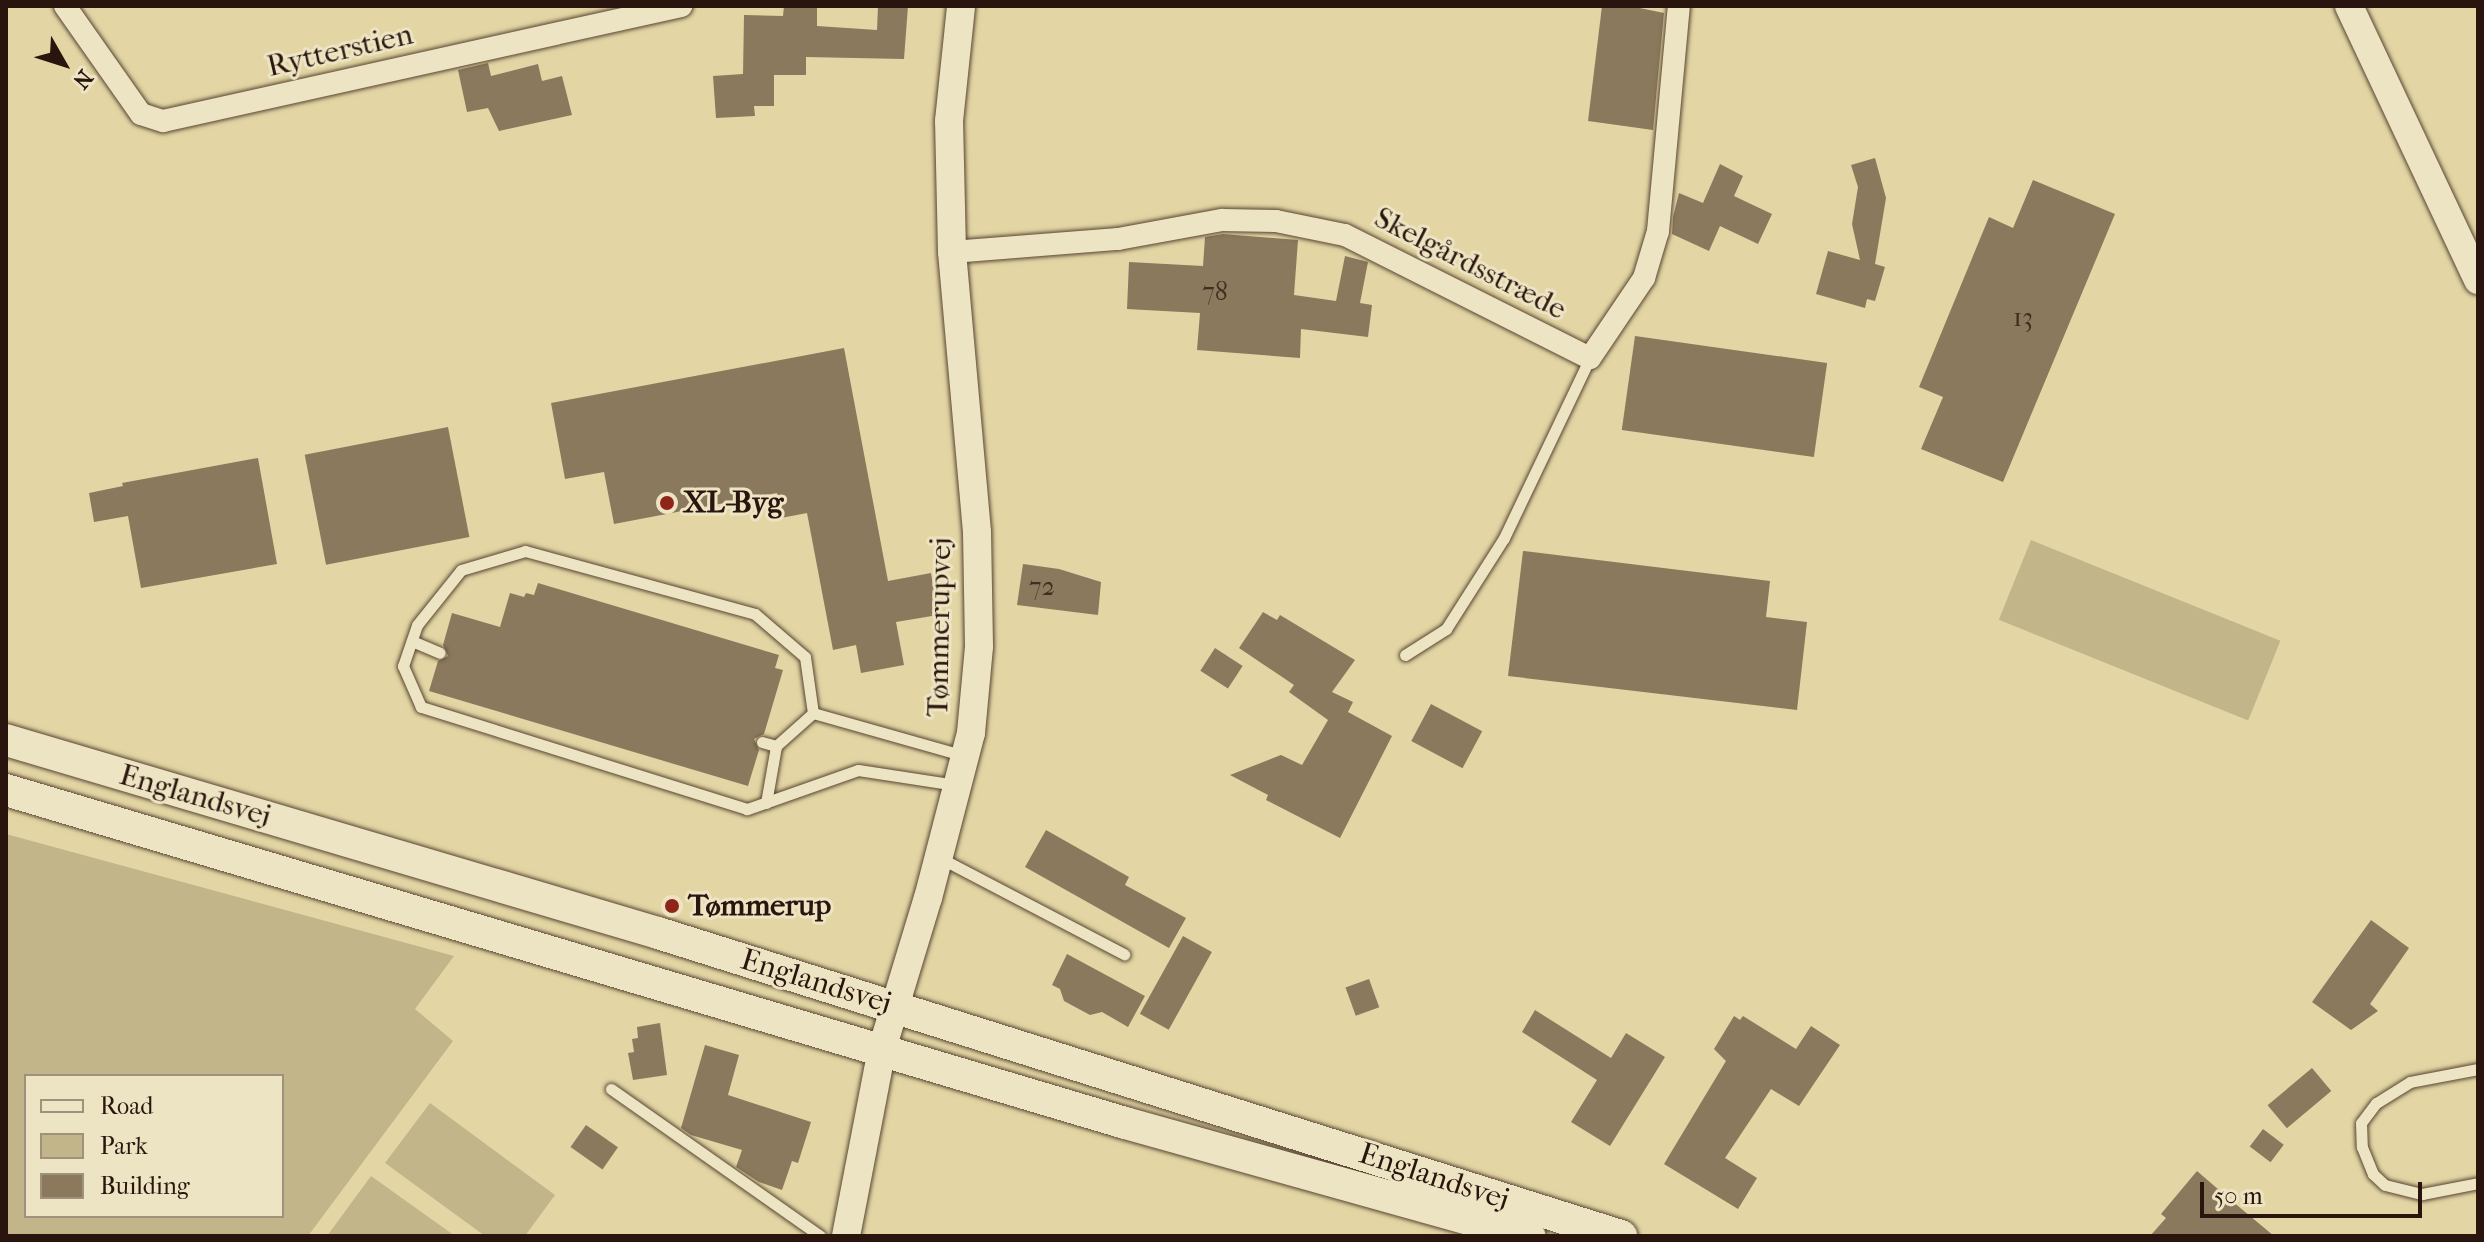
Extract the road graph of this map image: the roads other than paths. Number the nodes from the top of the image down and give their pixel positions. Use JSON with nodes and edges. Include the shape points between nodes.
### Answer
{"nodes":[{"id":1,"x":65,"y":6,"type":"edge"},
{"id":2,"x":681,"y":6,"type":"edge"},
{"id":3,"x":961,"y":6,"type":"edge"},
{"id":4,"x":1679,"y":6,"type":"edge"},
{"id":5,"x":2349,"y":6,"type":"edge"},
{"id":6,"x":952,"y":252,"type":"junction"},
{"id":7,"x":2478,"y":280,"type":"edge"},
{"id":8,"x":1590,"y":358,"type":"junction"},
{"id":9,"x":412,"y":641,"type":"junction"},
{"id":10,"x":440,"y":653,"type":"dead end"},
{"id":11,"x":1405,"y":655,"type":"dead end"},
{"id":12,"x":813,"y":713,"type":"junction"},
{"id":13,"x":6,"y":740,"type":"edge"},
{"id":14,"x":762,"y":742,"type":"dead end"},
{"id":15,"x":776,"y":746,"type":"junction"},
{"id":16,"x":965,"y":756,"type":"junction"},
{"id":17,"x":958,"y":785,"type":"junction"},
{"id":18,"x":6,"y":790,"type":"edge"},
{"id":19,"x":766,"y":803,"type":"junction"},
{"id":20,"x":939,"y":857,"type":"junction"},
{"id":21,"x":1124,"y":954,"type":"dead end"},
{"id":22,"x":895,"y":1006,"type":"junction"},
{"id":23,"x":882,"y":1049,"type":"junction"},
{"id":24,"x":2478,"y":1069,"type":"edge"},
{"id":25,"x":611,"y":1089,"type":"dead end"},
{"id":26,"x":2478,"y":1183,"type":"edge"},
{"id":27,"x":820,"y":1236,"type":"edge"},
{"id":28,"x":846,"y":1236,"type":"edge"},
{"id":29,"x":1530,"y":1236,"type":"edge"},
{"id":30,"x":1621,"y":1236,"type":"edge"}],
"edges":[{"from":1,"to":2,"type":"street","name":"Rytterstien","via":[[141,114],[163,121]]},
{"from":3,"to":6,"type":"street","name":"Tømmerupvej","via":[[949,121]]},
{"from":4,"to":8,"type":"street","via":[[1658,231],[1644,278]]},
{"from":5,"to":7,"type":"street"},
{"from":6,"to":8,"type":"street","name":"Skelgårdsstræde","via":[[1118,239],[1222,220],[1276,221],[1345,235]]},
{"from":6,"to":16,"type":"street","name":"Tømmerupvej","via":[[977,532],[979,646]]},
{"from":8,"to":11,"type":"lane","via":[[1504,538],[1446,629]]},
{"from":9,"to":10,"type":"lane"},
{"from":9,"to":12,"type":"lane","via":[[417,625],[461,570],[525,551],[755,614],[805,657]]},
{"from":9,"to":19,"type":"lane","via":[[403,666],[421,707],[747,809]]},
{"from":12,"to":15,"type":"lane"},
{"from":12,"to":16,"type":"lane"},
{"from":13,"to":22,"type":"main road","name":"Englandsvej"},
{"from":14,"to":15,"type":"lane"},
{"from":15,"to":19,"type":"lane"},
{"from":16,"to":17,"type":"street","name":"Tømmerupvej"},
{"from":17,"to":19,"type":"lane","via":[[858,770]]},
{"from":17,"to":20,"type":"street","name":"Tømmerupvej"},
{"from":18,"to":23,"type":"main road","name":"Englandsvej"},
{"from":20,"to":21,"type":"lane"},
{"from":20,"to":22,"type":"street","name":"Tømmerupvej"},
{"from":22,"to":23,"type":"street","name":"Tømmerupvej"},
{"from":22,"to":30,"type":"main road","name":"Englandsvej"},
{"from":23,"to":28,"type":"street","name":"Tømmerupvej"},
{"from":23,"to":29,"type":"main road","name":"Englandsvej"},
{"from":24,"to":26,"type":"lane","via":[[2410,1082],[2376,1103],[2361,1123],[2362,1147],[2373,1174],[2385,1185],[2422,1194]]},
{"from":25,"to":27,"type":"lane"}]}
